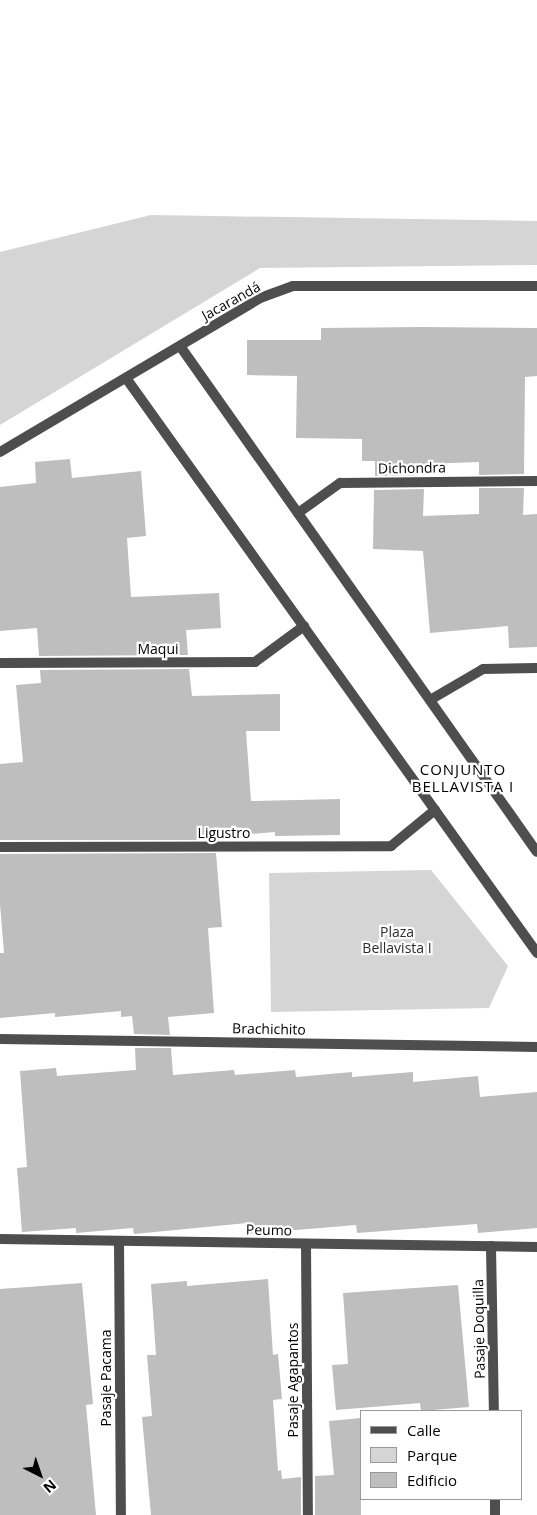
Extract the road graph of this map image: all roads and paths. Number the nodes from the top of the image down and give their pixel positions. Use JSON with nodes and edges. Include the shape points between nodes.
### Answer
{"nodes":[{"id":1,"x":537,"y":286,"type":"edge"},
{"id":2,"x":180,"y":346,"type":"junction"},
{"id":3,"x":126,"y":378,"type":"junction"},
{"id":4,"x":0,"y":452,"type":"edge"},
{"id":5,"x":537,"y":481,"type":"edge"},
{"id":6,"x":298,"y":513,"type":"junction"},
{"id":7,"x":304,"y":626,"type":"junction"},
{"id":8,"x":0,"y":664,"type":"edge"},
{"id":9,"x":537,"y":668,"type":"edge"},
{"id":10,"x":430,"y":700,"type":"junction"},
{"id":11,"x":435,"y":810,"type":"junction"},
{"id":12,"x":0,"y":847,"type":"edge"},
{"id":13,"x":537,"y":852,"type":"edge"},
{"id":14,"x":537,"y":953,"type":"edge"},
{"id":15,"x":0,"y":1039,"type":"edge"},
{"id":16,"x":537,"y":1047,"type":"edge"},
{"id":17,"x":0,"y":1239,"type":"edge"},
{"id":18,"x":119,"y":1241,"type":"junction"},
{"id":19,"x":306,"y":1244,"type":"junction"},
{"id":20,"x":491,"y":1246,"type":"junction"},
{"id":21,"x":537,"y":1247,"type":"edge"},
{"id":22,"x":494,"y":1410,"type":"edge"},
{"id":23,"x":495,"y":1500,"type":"edge"},
{"id":24,"x":121,"y":1515,"type":"edge"},
{"id":25,"x":308,"y":1515,"type":"edge"},
{"id":26,"x":496,"y":1515,"type":"edge"}],
"edges":[{"from":1,"to":2,"type":"street","name":"Jacarandá","via":[[293,286],[260,298]]},
{"from":2,"to":3,"type":"street","name":"Jacarandá"},
{"from":2,"to":6,"type":"street"},
{"from":3,"to":4,"type":"street","name":"Jacarandá"},
{"from":3,"to":7,"type":"street"},
{"from":5,"to":6,"type":"street","name":"Dichondra","via":[[340,483]]},
{"from":6,"to":10,"type":"street"},
{"from":7,"to":8,"type":"street","name":"Maqui","via":[[255,662]]},
{"from":7,"to":11,"type":"street"},
{"from":9,"to":10,"type":"street","via":[[483,668]]},
{"from":10,"to":13,"type":"street"},
{"from":11,"to":12,"type":"street","name":"Ligustro","via":[[391,846]]},
{"from":11,"to":14,"type":"street"},
{"from":15,"to":16,"type":"street","name":"Brachichito"},
{"from":17,"to":18,"type":"street","name":"Peumo"},
{"from":18,"to":19,"type":"street","name":"Peumo"},
{"from":18,"to":24,"type":"street","name":"Pasaje Pacama"},
{"from":19,"to":20,"type":"street","name":"Peumo"},
{"from":19,"to":25,"type":"street","name":"Pasaje Agapantos"},
{"from":20,"to":21,"type":"street","name":"Peumo"},
{"from":20,"to":22,"type":"street","name":"Pasaje Doquilla"},
{"from":23,"to":26,"type":"street"}]}
